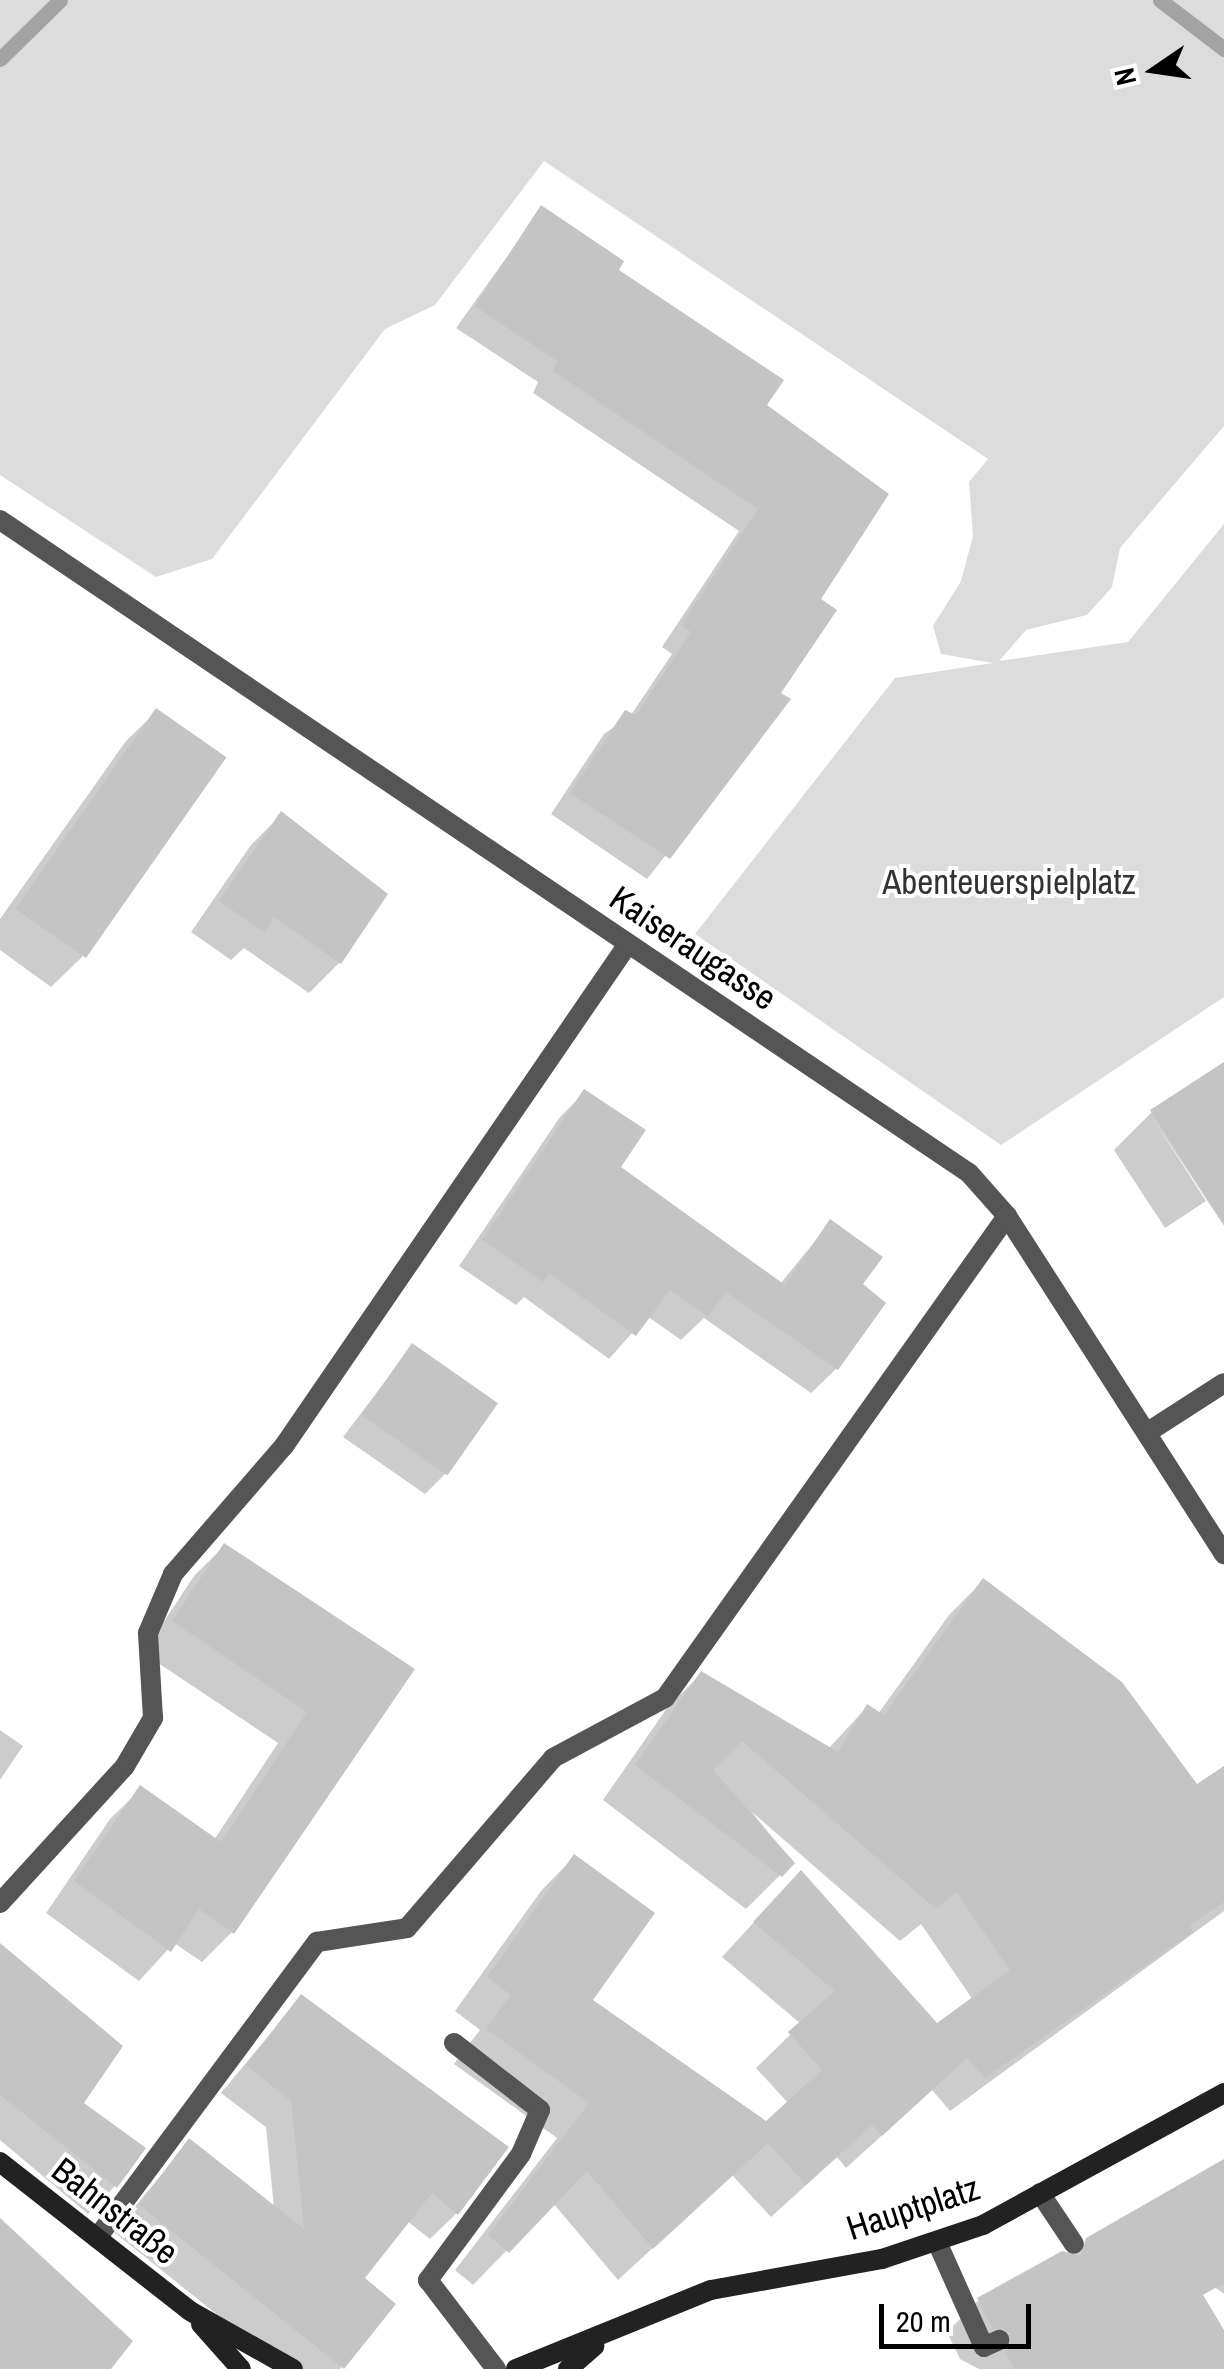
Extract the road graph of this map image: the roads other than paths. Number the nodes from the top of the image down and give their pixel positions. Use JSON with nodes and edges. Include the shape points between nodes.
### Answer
{"nodes":[{"id":1,"x":0,"y":520,"type":"edge"},
{"id":2,"x":628,"y":944,"type":"junction"},
{"id":3,"x":1008,"y":1216,"type":"junction"},
{"id":4,"x":1224,"y":1383,"type":"edge"},
{"id":5,"x":1148,"y":1432,"type":"junction"},
{"id":6,"x":1224,"y":1554,"type":"edge"},
{"id":7,"x":0,"y":1903,"type":"edge"},
{"id":8,"x":454,"y":2042,"type":"dead end"},
{"id":9,"x":1224,"y":2093,"type":"edge"},
{"id":10,"x":0,"y":2162,"type":"edge"},
{"id":11,"x":1040,"y":2194,"type":"junction"},
{"id":12,"x":97,"y":2238,"type":"junction"},
{"id":13,"x":937,"y":2242,"type":"junction"},
{"id":14,"x":1074,"y":2244,"type":"dead end"},
{"id":15,"x":190,"y":2311,"type":"junction"},
{"id":16,"x":603,"y":2338,"type":"junction"},
{"id":17,"x":999,"y":2340,"type":"dead end"},
{"id":18,"x":241,"y":2369,"type":"edge"},
{"id":19,"x":293,"y":2369,"type":"edge"},
{"id":20,"x":496,"y":2369,"type":"edge"},
{"id":21,"x":516,"y":2369,"type":"edge"},
{"id":22,"x":568,"y":2369,"type":"edge"}],
"edges":[{"from":1,"to":2,"type":"street","name":"Kaiseraugasse"},
{"from":2,"to":3,"type":"street","name":"Kaiseraugasse","via":[[969,1173]]},
{"from":2,"to":7,"type":"street","via":[[284,1446],[173,1574],[148,1634],[152,1718],[125,1766]]},
{"from":3,"to":5,"type":"street","name":"Kaiseraugasse"},
{"from":3,"to":12,"type":"street","via":[[665,1698],[553,1758],[407,1928],[317,1942]]},
{"from":4,"to":5,"type":"street"},
{"from":5,"to":6,"type":"street","name":"Kaiseraugasse"},
{"from":8,"to":20,"type":"street","via":[[540,2110],[521,2154],[428,2280]]},
{"from":9,"to":11,"type":"main road","name":"Hauptplatz"},
{"from":10,"to":12,"type":"main road","name":"Bahnstraße"},
{"from":11,"to":13,"type":"main road","name":"Hauptplatz"},
{"from":11,"to":14,"type":"street"},
{"from":12,"to":15,"type":"main road","name":"Bahnstraße"},
{"from":13,"to":16,"type":"main road","name":"Hauptplatz","via":[[711,2290]]},
{"from":13,"to":17,"type":"street","via":[[984,2347]]},
{"from":15,"to":18,"type":"main road","name":"Bahnstraße"},
{"from":15,"to":19,"type":"main road","name":"Bahnstraße"},
{"from":16,"to":21,"type":"main road","name":"Hauptplatz"},
{"from":16,"to":22,"type":"main road","name":"Hauptplatz"}]}
